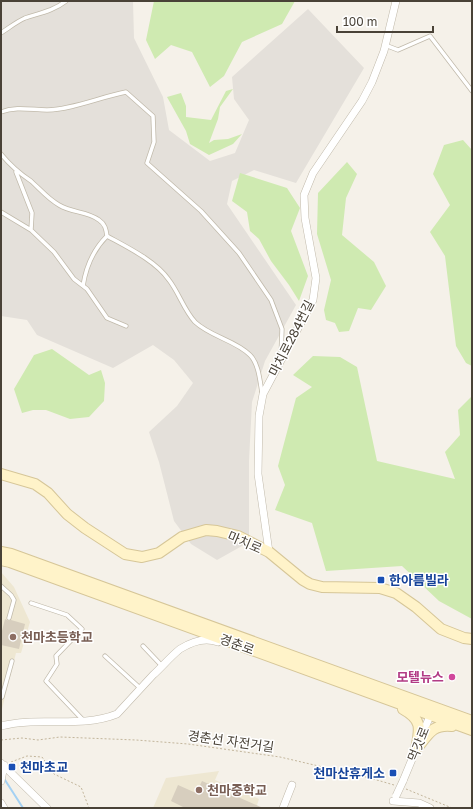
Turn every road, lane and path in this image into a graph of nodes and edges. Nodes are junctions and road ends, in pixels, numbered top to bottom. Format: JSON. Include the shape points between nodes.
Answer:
{"nodes":[{"id":1,"x":66,"y":1,"type":"edge"},
{"id":2,"x":396,"y":1,"type":"edge"},
{"id":3,"x":1,"y":33,"type":"edge"},
{"id":4,"x":385,"y":45,"type":"junction"},
{"id":5,"x":472,"y":91,"type":"edge"},
{"id":6,"x":1,"y":112,"type":"edge"},
{"id":7,"x":1,"y":154,"type":"edge"},
{"id":8,"x":16,"y":171,"type":"junction"},
{"id":9,"x":1,"y":212,"type":"edge"},
{"id":10,"x":31,"y":230,"type":"junction"},
{"id":11,"x":107,"y":236,"type":"junction"},
{"id":12,"x":84,"y":286,"type":"junction"},
{"id":13,"x":126,"y":326,"type":"dead end"},
{"id":14,"x":281,"y":360,"type":"junction"},
{"id":15,"x":263,"y":394,"type":"junction"},
{"id":16,"x":1,"y":474,"type":"edge"},
{"id":17,"x":1,"y":552,"type":"edge"},
{"id":18,"x":269,"y":552,"type":"junction"},
{"id":19,"x":1,"y":560,"type":"edge"},
{"id":20,"x":1,"y":586,"type":"edge"},
{"id":21,"x":31,"y":603,"type":"dead end"},
{"id":22,"x":9,"y":618,"type":"dead end"},
{"id":23,"x":472,"y":639,"type":"edge"},
{"id":24,"x":142,"y":646,"type":"dead end"},
{"id":25,"x":105,"y":656,"type":"dead end"},
{"id":26,"x":280,"y":660,"type":"junction"},
{"id":27,"x":12,"y":661,"type":"dead end"},
{"id":28,"x":162,"y":666,"type":"junction"},
{"id":29,"x":141,"y":689,"type":"junction"},
{"id":30,"x":1,"y":696,"type":"edge"},
{"id":31,"x":382,"y":698,"type":"junction"},
{"id":32,"x":432,"y":711,"type":"junction"},
{"id":33,"x":83,"y":720,"type":"junction"},
{"id":34,"x":1,"y":726,"type":"edge"},
{"id":35,"x":469,"y":726,"type":"edge"},
{"id":36,"x":1,"y":740,"type":"edge"},
{"id":37,"x":416,"y":749,"type":"junction"},
{"id":38,"x":2,"y":764,"type":"edge"},
{"id":39,"x":1,"y":781,"type":"edge"},
{"id":40,"x":402,"y":784,"type":"junction"},
{"id":41,"x":292,"y":785,"type":"dead end"},
{"id":42,"x":393,"y":785,"type":"dead end"},
{"id":43,"x":393,"y":802,"type":"edge"},
{"id":44,"x":1,"y":803,"type":"edge"},
{"id":45,"x":4,"y":808,"type":"edge"},
{"id":46,"x":47,"y":808,"type":"edge"},
{"id":47,"x":88,"y":808,"type":"edge"},
{"id":48,"x":283,"y":808,"type":"edge"},
{"id":49,"x":430,"y":808,"type":"edge"},
{"id":50,"x":452,"y":808,"type":"edge"}],
"edges":[{"from":1,"to":3,"type":"lane","via":[[44,13],[25,18]]},
{"from":2,"to":4,"type":"street","name":"마치로284번길"},
{"from":4,"to":5,"type":"lane","via":[[398,50],[430,36]]},
{"from":4,"to":14,"type":"street","name":"마치로284번길","via":[[372,82],[362,101],[313,172],[304,195],[315,286],[313,300]]},
{"from":6,"to":14,"type":"lane","via":[[48,110],[126,92],[153,116],[154,142],[147,163],[201,211],[239,253],[271,300],[282,330]]},
{"from":7,"to":8,"type":"lane"},
{"from":8,"to":10,"type":"lane","via":[[32,213]]},
{"from":8,"to":11,"type":"lane","via":[[59,206],[92,215],[101,221],[106,227]]},
{"from":9,"to":10,"type":"lane"},
{"from":10,"to":12,"type":"lane","via":[[54,252],[74,279]]},
{"from":11,"to":12,"type":"lane","via":[[92,254]]},
{"from":11,"to":15,"type":"lane","via":[[158,267],[194,321],[206,331],[239,347],[251,356]]},
{"from":12,"to":13,"type":"lane","via":[[107,318]]},
{"from":14,"to":15,"type":"street","name":"마치로284번길"},
{"from":15,"to":18,"type":"street","name":"마치로284번길","via":[[259,416],[258,474]]},
{"from":16,"to":18,"type":"street","name":"마치로","via":[[35,484],[85,528],[125,554],[142,557],[159,553],[182,537],[206,530],[238,536]]},
{"from":17,"to":32,"type":"street","name":"경춘로","via":[[18,556]]},
{"from":18,"to":23,"type":"street","name":"마치로","via":[[310,584],[322,587],[369,587],[388,590],[404,598],[441,629]]},
{"from":19,"to":26,"type":"street","name":"경춘로"},
{"from":20,"to":22,"type":"lane","via":[[14,600]]},
{"from":21,"to":33,"type":"lane","via":[[67,615],[82,629],[56,656],[57,664],[46,681]]},
{"from":24,"to":28,"type":"lane"},
{"from":25,"to":29,"type":"lane"},
{"from":26,"to":28,"type":"street","via":[[213,640],[203,640],[180,649]]},
{"from":26,"to":31,"type":"street","name":"경춘로"},
{"from":27,"to":30,"type":"lane"},
{"from":28,"to":29,"type":"street"},
{"from":29,"to":33,"type":"street","via":[[117,714],[108,718]]},
{"from":31,"to":32,"type":"street","name":"경춘로"},
{"from":31,"to":37,"type":"street","via":[[416,719],[420,730]]},
{"from":32,"to":35,"type":"street","name":"경춘로"},
{"from":32,"to":37,"type":"street","name":"먹갓로"},
{"from":33,"to":34,"type":"street"},
{"from":35,"to":37,"type":"street","via":[[434,728]]},
{"from":36,"to":42,"type":"path","name":"경춘선 자전거길","via":[[60,737],[182,744],[280,757]]},
{"from":37,"to":40,"type":"street","name":"먹갓로"},
{"from":38,"to":39,"type":"street"},
{"from":38,"to":46,"type":"street"},
{"from":38,"to":47,"type":"path","via":[[27,756],[42,757],[54,774],[81,787]]},
{"from":40,"to":43,"type":"street","name":"먹갓로","bridge":true},
{"from":40,"to":50,"type":"path"},
{"from":41,"to":48,"type":"street"},
{"from":43,"to":49,"type":"street","via":[[419,803]]},
{"from":44,"to":45,"type":"street"}]}
